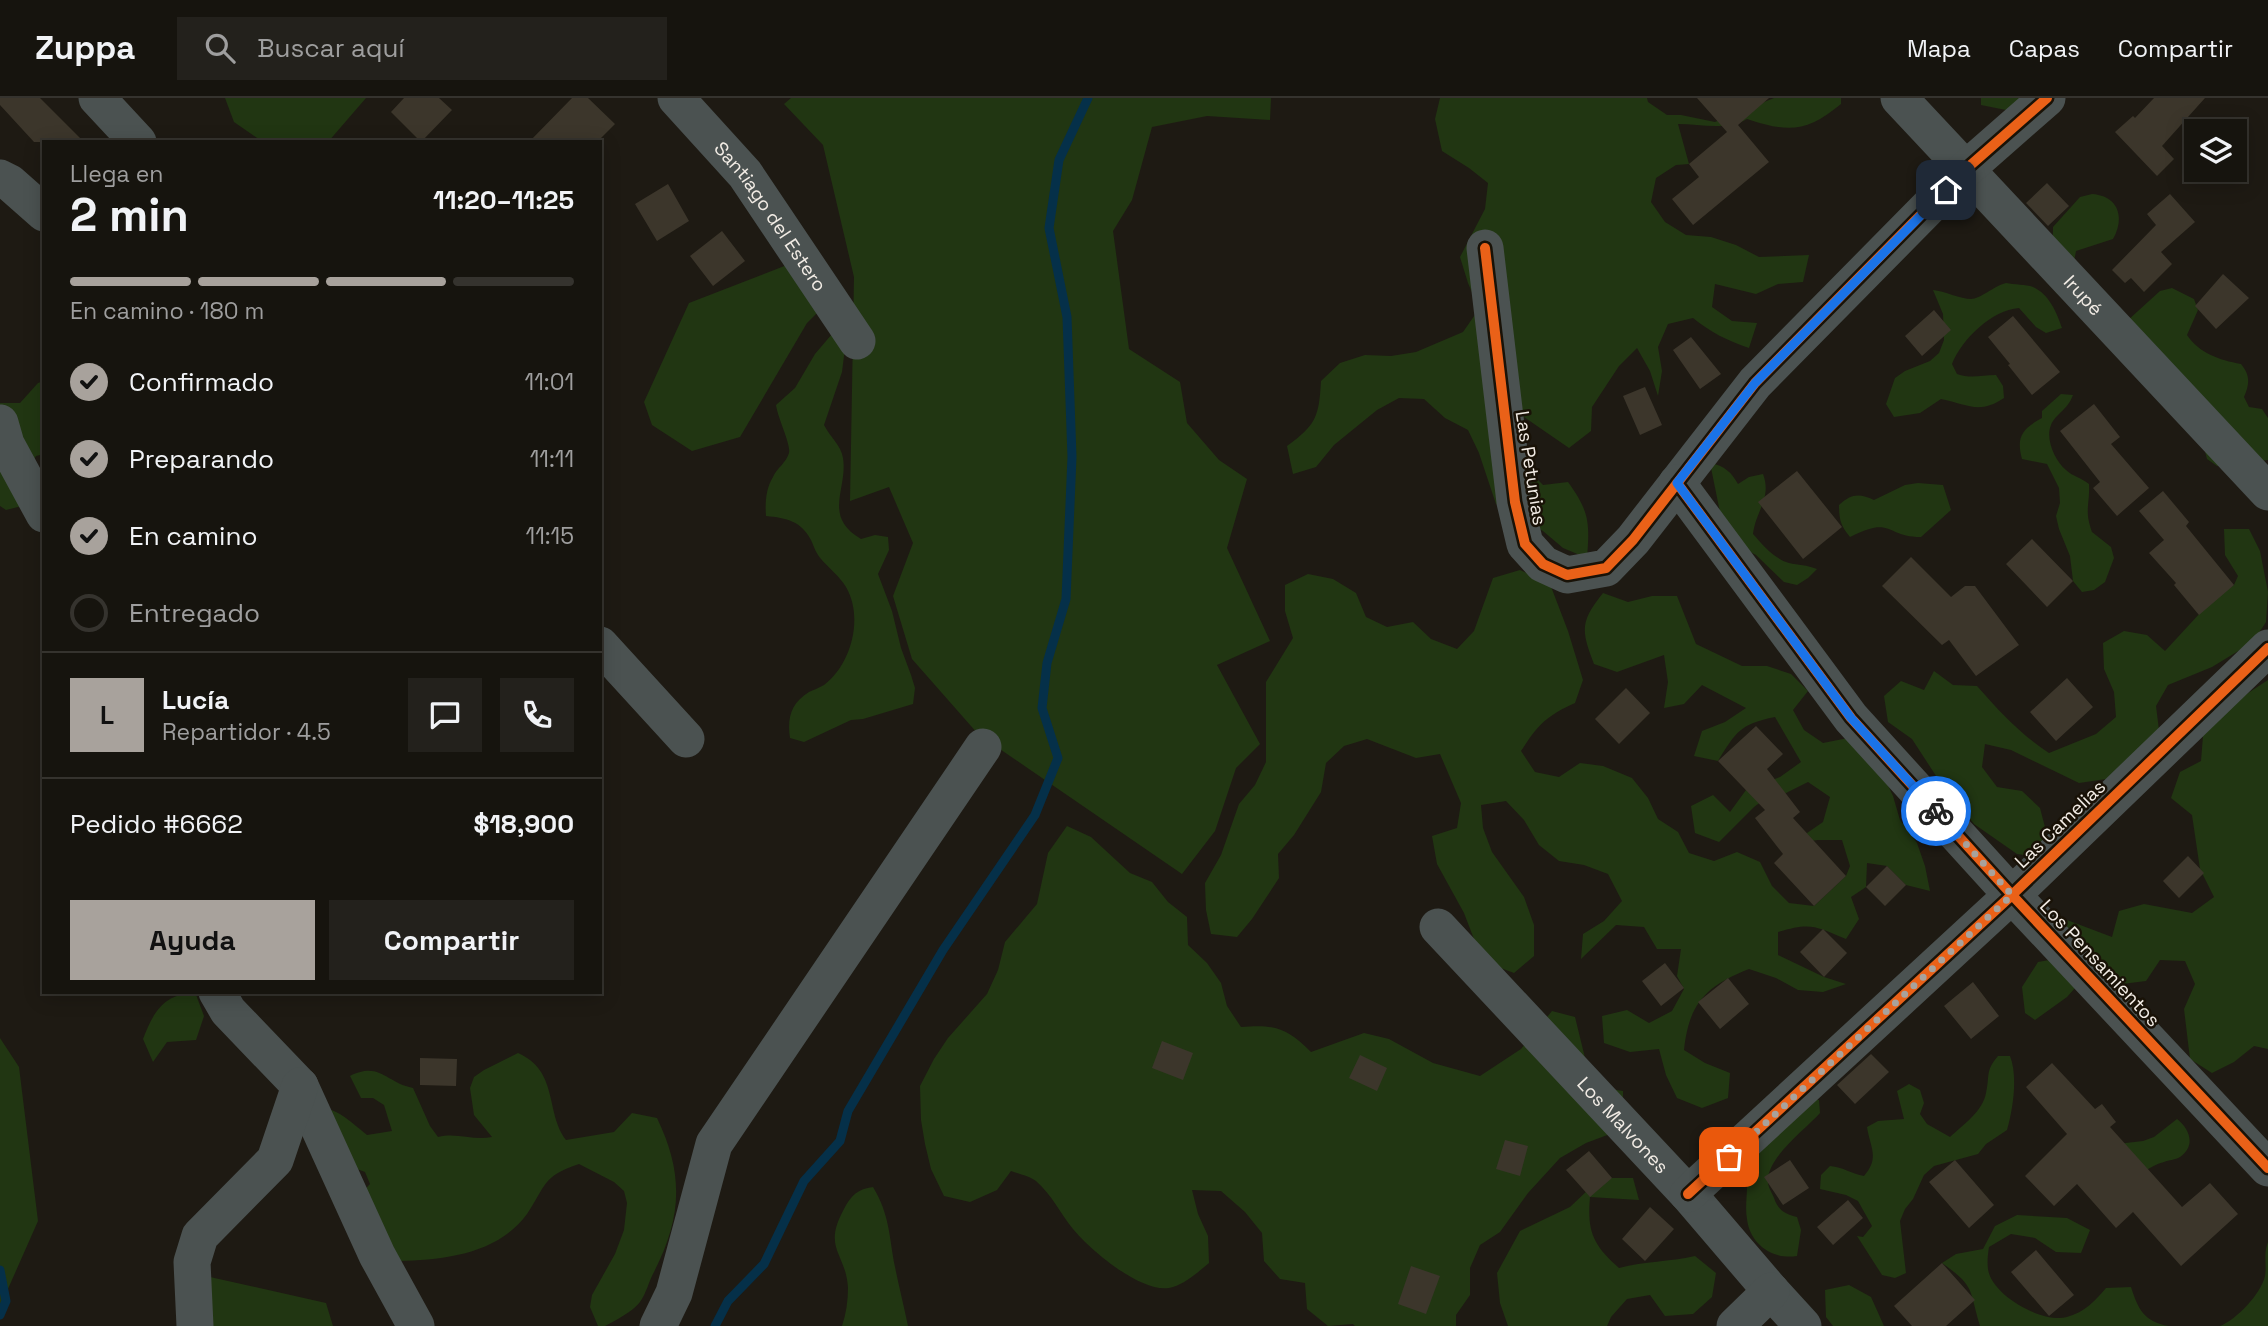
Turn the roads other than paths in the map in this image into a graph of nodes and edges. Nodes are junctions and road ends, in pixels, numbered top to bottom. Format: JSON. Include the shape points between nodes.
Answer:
{"nodes":[{"id":1,"x":97,"y":98,"type":"edge"},
{"id":2,"x":676,"y":98,"type":"edge"},
{"id":3,"x":1899,"y":98,"type":"edge"},
{"id":4,"x":2046,"y":98,"type":"edge"},
{"id":5,"x":136,"y":140,"type":"edge"},
{"id":6,"x":1965,"y":170,"type":"junction"},
{"id":7,"x":0,"y":178,"type":"edge"},
{"id":8,"x":42,"y":211,"type":"edge"},
{"id":9,"x":1485,"y":248,"type":"dead end"},
{"id":10,"x":857,"y":341,"type":"dead end"},
{"id":11,"x":0,"y":423,"type":"edge"},
{"id":12,"x":1677,"y":483,"type":"junction"},
{"id":13,"x":2268,"y":492,"type":"edge"},
{"id":14,"x":42,"y":510,"type":"edge"},
{"id":15,"x":602,"y":647,"type":"edge"},
{"id":16,"x":2268,"y":648,"type":"edge"},
{"id":17,"x":686,"y":739,"type":"dead end"},
{"id":18,"x":983,"y":747,"type":"dead end"},
{"id":19,"x":2012,"y":895,"type":"junction"},
{"id":20,"x":1438,"y":927,"type":"dead end"},
{"id":21,"x":218,"y":994,"type":"edge"},
{"id":22,"x":300,"y":1086,"type":"junction"},
{"id":23,"x":2268,"y":1168,"type":"edge"},
{"id":24,"x":1688,"y":1194,"type":"junction"},
{"id":25,"x":1771,"y":1292,"type":"junction"},
{"id":26,"x":195,"y":1326,"type":"edge"},
{"id":27,"x":416,"y":1326,"type":"edge"},
{"id":28,"x":658,"y":1326,"type":"edge"},
{"id":29,"x":1735,"y":1326,"type":"edge"},
{"id":30,"x":1803,"y":1326,"type":"edge"}],
"edges":[{"from":1,"to":5,"type":"street"},
{"from":2,"to":10,"type":"street","name":"Santiago del Estero","via":[[745,174]]},
{"from":3,"to":6,"type":"street","name":"Irupé"},
{"from":4,"to":6,"type":"street","name":"Las Petunias"},
{"from":6,"to":12,"type":"street","name":"Las Petunias","via":[[1755,383]]},
{"from":6,"to":13,"type":"street","name":"Irupé"},
{"from":7,"to":8,"type":"street"},
{"from":9,"to":12,"type":"street","name":"Las Petunias","via":[[1515,502],[1525,544],[1543,564],[1567,575],[1606,568]]},
{"from":11,"to":14,"type":"street","via":[[6,444]]},
{"from":12,"to":19,"type":"street","name":"Los Pensamientos","via":[[1851,718]]},
{"from":15,"to":17,"type":"street"},
{"from":16,"to":19,"type":"street","name":"Las Camelias"},
{"from":18,"to":28,"type":"street","via":[[714,1144],[674,1293]]},
{"from":19,"to":23,"type":"street","name":"Los Pensamientos"},
{"from":19,"to":24,"type":"street","name":"Las Camelias"},
{"from":20,"to":24,"type":"street","name":"Los Malvones"},
{"from":21,"to":22,"type":"street","via":[[228,1011]]},
{"from":22,"to":26,"type":"street","via":[[275,1160],[200,1236],[192,1262]]},
{"from":22,"to":27,"type":"street","via":[[377,1255]]},
{"from":24,"to":25,"type":"street","name":"Los Malvones"},
{"from":25,"to":29,"type":"street"},
{"from":25,"to":30,"type":"street","name":"Los Malvones"}]}
